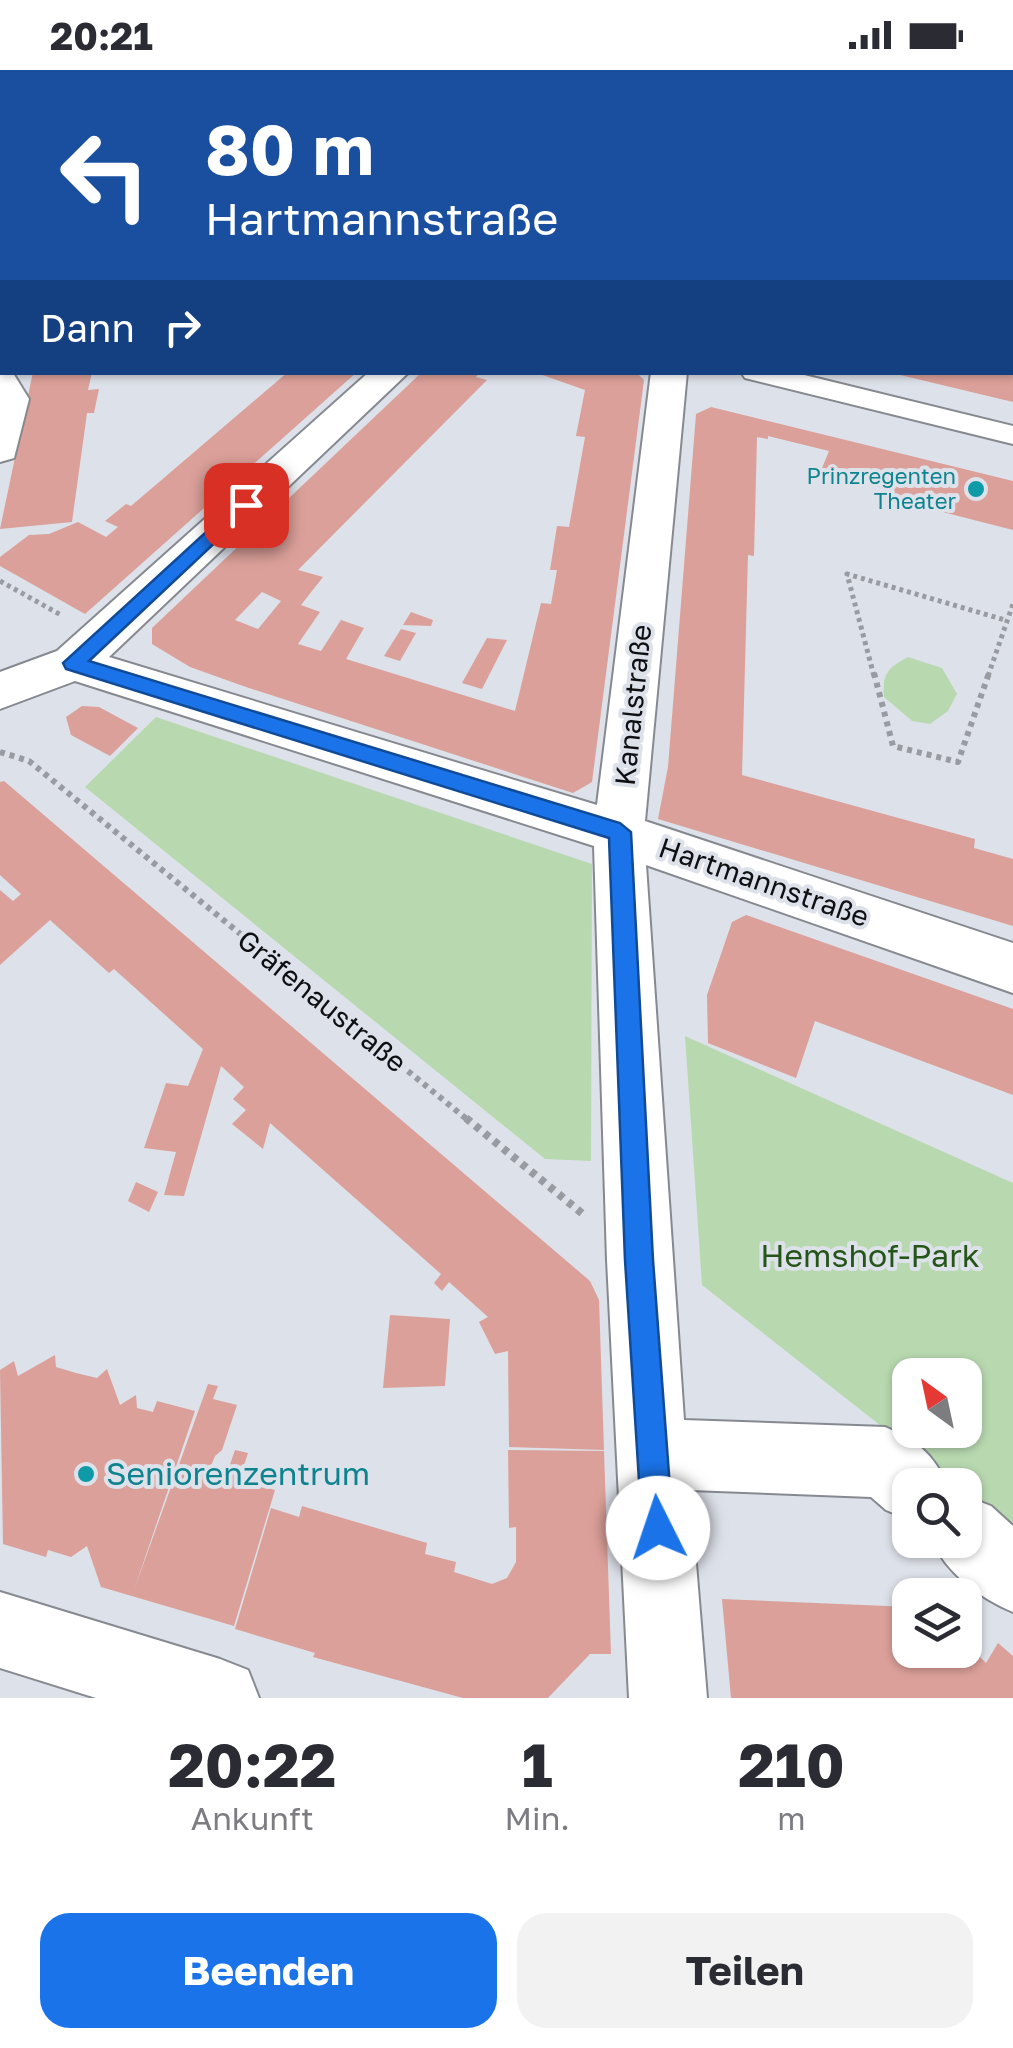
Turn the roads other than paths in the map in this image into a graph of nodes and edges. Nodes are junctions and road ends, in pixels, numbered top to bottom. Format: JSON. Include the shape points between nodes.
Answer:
{"nodes":[{"id":1,"x":389,"y":375,"type":"edge"},
{"id":2,"x":669,"y":375,"type":"edge"},
{"id":3,"x":767,"y":375,"type":"edge"},
{"id":4,"x":0,"y":381,"type":"edge"},
{"id":5,"x":1013,"y":435,"type":"edge"},
{"id":6,"x":0,"y":449,"type":"edge"},
{"id":7,"x":88,"y":650,"type":"junction"},
{"id":8,"x":0,"y":690,"type":"edge"},
{"id":9,"x":620,"y":832,"type":"junction"},
{"id":10,"x":1013,"y":968,"type":"edge"},
{"id":11,"x":653,"y":1454,"type":"junction"},
{"id":12,"x":892,"y":1468,"type":"edge"},
{"id":13,"x":982,"y":1547,"type":"edge"},
{"id":14,"x":1013,"y":1575,"type":"edge"},
{"id":15,"x":0,"y":1630,"type":"edge"},
{"id":16,"x":220,"y":1698,"type":"edge"},
{"id":17,"x":668,"y":1698,"type":"edge"}],
"edges":[{"from":1,"to":7,"type":"street"},
{"from":2,"to":9,"type":"street","name":"Kanalstraße"},
{"from":3,"to":5,"type":"street"},
{"from":4,"to":6,"type":"street","via":[[10,399]]},
{"from":7,"to":8,"type":"street"},
{"from":7,"to":9,"type":"street","name":"Hartmannstraße"},
{"from":9,"to":10,"type":"street","name":"Hartmannstraße"},
{"from":9,"to":11,"type":"street","name":"Kanalstraße"},
{"from":11,"to":12,"type":"street","via":[[885,1462]]},
{"from":11,"to":17,"type":"street","name":"Kanalstraße"},
{"from":13,"to":14,"type":"street"},
{"from":15,"to":16,"type":"street"}]}
